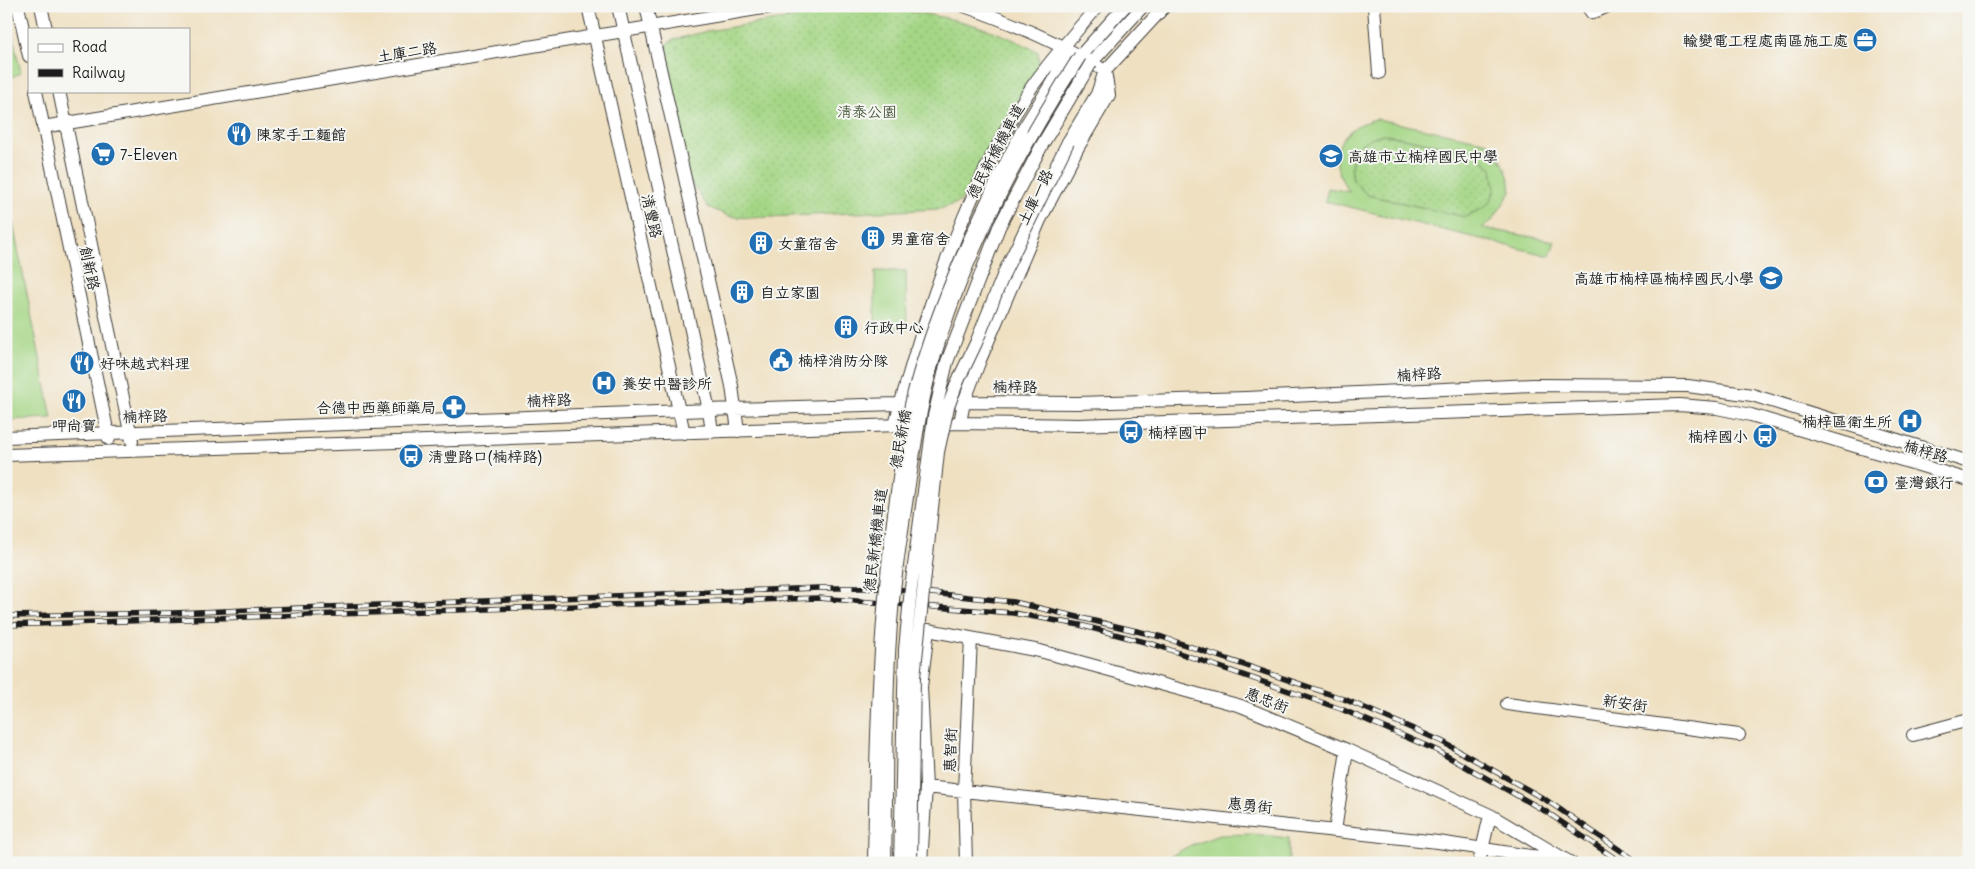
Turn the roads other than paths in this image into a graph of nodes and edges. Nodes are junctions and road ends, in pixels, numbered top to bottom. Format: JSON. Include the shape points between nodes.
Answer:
{"nodes":[{"id":1,"x":18,"y":6,"type":"edge"},
{"id":2,"x":41,"y":6,"type":"edge"},
{"id":3,"x":588,"y":6,"type":"edge"},
{"id":4,"x":618,"y":6,"type":"edge"},
{"id":5,"x":646,"y":6,"type":"edge"},
{"id":6,"x":776,"y":6,"type":"edge"},
{"id":7,"x":964,"y":6,"type":"edge"},
{"id":8,"x":1098,"y":6,"type":"edge"},
{"id":9,"x":1125,"y":6,"type":"edge"},
{"id":10,"x":1143,"y":6,"type":"edge"},
{"id":11,"x":1165,"y":6,"type":"edge"},
{"id":12,"x":1374,"y":6,"type":"edge"},
{"id":13,"x":1608,"y":6,"type":"edge"},
{"id":14,"x":1590,"y":9,"type":"edge"},
{"id":15,"x":46,"y":28,"type":"edge"},
{"id":16,"x":650,"y":28,"type":"junction"},
{"id":17,"x":624,"y":33,"type":"junction"},
{"id":18,"x":595,"y":37,"type":"junction"},
{"id":19,"x":1062,"y":46,"type":"junction"},
{"id":20,"x":28,"y":51,"type":"edge"},
{"id":21,"x":1080,"y":56,"type":"junction"},
{"id":22,"x":1092,"y":63,"type":"junction"},
{"id":23,"x":1105,"y":71,"type":"junction"},
{"id":24,"x":1379,"y":73,"type":"dead end"},
{"id":25,"x":36,"y":92,"type":"edge"},
{"id":26,"x":59,"y":92,"type":"edge"},
{"id":27,"x":66,"y":124,"type":"junction"},
{"id":28,"x":44,"y":127,"type":"junction"},
{"id":29,"x":964,"y":402,"type":"junction"},
{"id":30,"x":901,"y":404,"type":"junction"},
{"id":31,"x":735,"y":409,"type":"junction"},
{"id":32,"x":709,"y":410,"type":"junction"},
{"id":33,"x":680,"y":411,"type":"junction"},
{"id":34,"x":960,"y":423,"type":"junction"},
{"id":35,"x":896,"y":425,"type":"junction"},
{"id":36,"x":738,"y":431,"type":"junction"},
{"id":37,"x":130,"y":432,"type":"junction"},
{"id":38,"x":712,"y":432,"type":"junction"},
{"id":39,"x":107,"y":433,"type":"junction"},
{"id":40,"x":684,"y":433,"type":"junction"},
{"id":41,"x":6,"y":437,"type":"edge"},
{"id":42,"x":134,"y":451,"type":"junction"},
{"id":43,"x":111,"y":452,"type":"junction"},
{"id":44,"x":6,"y":455,"type":"edge"},
{"id":45,"x":1969,"y":462,"type":"edge"},
{"id":46,"x":1969,"y":480,"type":"edge"},
{"id":47,"x":971,"y":638,"type":"junction"},
{"id":48,"x":1507,"y":704,"type":"dead end"},
{"id":49,"x":1969,"y":720,"type":"edge"},
{"id":50,"x":1739,"y":735,"type":"dead end"},
{"id":51,"x":1913,"y":735,"type":"dead end"},
{"id":52,"x":1348,"y":750,"type":"junction"},
{"id":53,"x":926,"y":787,"type":"junction"},
{"id":54,"x":964,"y":791,"type":"junction"},
{"id":55,"x":1490,"y":815,"type":"junction"},
{"id":56,"x":1335,"y":831,"type":"junction"},
{"id":57,"x":1482,"y":848,"type":"junction"},
{"id":58,"x":1570,"y":862,"type":"edge"},
{"id":59,"x":874,"y":863,"type":"edge"},
{"id":60,"x":885,"y":863,"type":"edge"},
{"id":61,"x":900,"y":863,"type":"edge"},
{"id":62,"x":911,"y":863,"type":"edge"},
{"id":63,"x":921,"y":863,"type":"edge"},
{"id":64,"x":966,"y":863,"type":"edge"},
{"id":65,"x":1478,"y":863,"type":"edge"}],
"edges":[{"from":1,"to":20,"type":"street"},
{"from":2,"to":15,"type":"street"},
{"from":3,"to":18,"type":"street","name":"清豐路"},
{"from":4,"to":17,"type":"street","name":"清豐路"},
{"from":5,"to":16,"type":"street"},
{"from":6,"to":16,"type":"street","name":"土庫二路"},
{"from":7,"to":19,"type":"street","via":[[1008,21]]},
{"from":8,"to":19,"type":"street"},
{"from":9,"to":21,"type":"street"},
{"from":10,"to":22,"type":"street"},
{"from":11,"to":23,"type":"street"},
{"from":12,"to":24,"type":"street"},
{"from":13,"to":14,"type":"street"},
{"from":16,"to":17,"type":"street","name":"土庫二路"},
{"from":16,"to":31,"type":"street"},
{"from":17,"to":18,"type":"street","name":"土庫二路"},
{"from":17,"to":32,"type":"street","name":"清豐路"},
{"from":18,"to":27,"type":"street","name":"土庫二路"},
{"from":18,"to":33,"type":"street","name":"清豐路"},
{"from":19,"to":21,"type":"street"},
{"from":19,"to":30,"type":"street","via":[[1007,128],[981,182],[957,236]]},
{"from":19,"to":59,"type":"street","name":"德民新橋機車道","bridge":true,"via":[[1064,58],[1056,76],[1021,133],[957,265],[939,310],[915,390],[894,515],[882,619],[876,723]]},
{"from":21,"to":22,"type":"street"},
{"from":21,"to":60,"type":"street","name":"德民新橋","bridge":true,"via":[[990,213],[933,361],[920,416],[906,504],[891,628]]},
{"from":22,"to":23,"type":"street"},
{"from":22,"to":61,"type":"street","name":"德民新橋","bridge":true,"via":[[1042,145],[999,227],[947,362],[934,416],[905,649]]},
{"from":23,"to":29,"type":"street","name":"土庫一路","via":[[1109,95],[1040,220]]},
{"from":23,"to":62,"type":"street","bridge":true,"via":[[1097,94],[1068,142],[1004,271],[948,408],[938,452],[914,677]]},
{"from":25,"to":28,"type":"street","name":"創新路"},
{"from":26,"to":27,"type":"street","name":"創新路"},
{"from":27,"to":28,"type":"street","name":"土庫二路"},
{"from":27,"to":37,"type":"street","name":"創新路"},
{"from":28,"to":39,"type":"street","name":"創新路"},
{"from":29,"to":30,"type":"street","name":"楠梓路"},
{"from":29,"to":34,"type":"street","name":"土庫一路"},
{"from":29,"to":45,"type":"street","name":"楠梓路","via":[[1226,399],[1533,385],[1688,386],[1752,395]]},
{"from":30,"to":31,"type":"street","name":"楠梓路"},
{"from":30,"to":35,"type":"street"},
{"from":31,"to":32,"type":"street","name":"楠梓路"},
{"from":31,"to":36,"type":"street"},
{"from":32,"to":33,"type":"street","name":"楠梓路"},
{"from":32,"to":38,"type":"street","name":"清豐路"},
{"from":33,"to":37,"type":"street","name":"楠梓路"},
{"from":33,"to":40,"type":"street","name":"清豐路"},
{"from":34,"to":35,"type":"street","name":"楠梓路"},
{"from":34,"to":46,"type":"street","name":"楠梓路","via":[[1078,426],[1679,405],[1751,415]]},
{"from":35,"to":36,"type":"street","name":"楠梓路"},
{"from":36,"to":38,"type":"street","name":"楠梓路"},
{"from":37,"to":39,"type":"street","name":"楠梓路"},
{"from":37,"to":42,"type":"street","name":"創新路"},
{"from":38,"to":40,"type":"street","name":"楠梓路"},
{"from":39,"to":41,"type":"street","name":"楠梓路"},
{"from":39,"to":43,"type":"street","name":"創新路"},
{"from":40,"to":42,"type":"street","name":"楠梓路"},
{"from":42,"to":43,"type":"street","name":"楠梓路"},
{"from":43,"to":44,"type":"street","name":"楠梓路"},
{"from":47,"to":52,"type":"street","name":"惠忠街","via":[[1040,651],[1241,706]]},
{"from":47,"to":53,"type":"street","name":"惠忠街","via":[[928,630],[922,687]]},
{"from":47,"to":54,"type":"street","name":"惠智街"},
{"from":48,"to":50,"type":"street","name":"新安街"},
{"from":49,"to":51,"type":"street"},
{"from":52,"to":55,"type":"street","name":"惠忠街"},
{"from":52,"to":56,"type":"street"},
{"from":53,"to":54,"type":"street","name":"惠勇街"},
{"from":53,"to":63,"type":"street"},
{"from":54,"to":56,"type":"street","name":"惠勇街"},
{"from":54,"to":64,"type":"street","name":"惠智街"},
{"from":55,"to":57,"type":"street"},
{"from":55,"to":58,"type":"street","name":"惠忠街"},
{"from":56,"to":57,"type":"street","name":"惠勇街"},
{"from":57,"to":58,"type":"street","name":"惠勇街"},
{"from":57,"to":65,"type":"street"}]}
